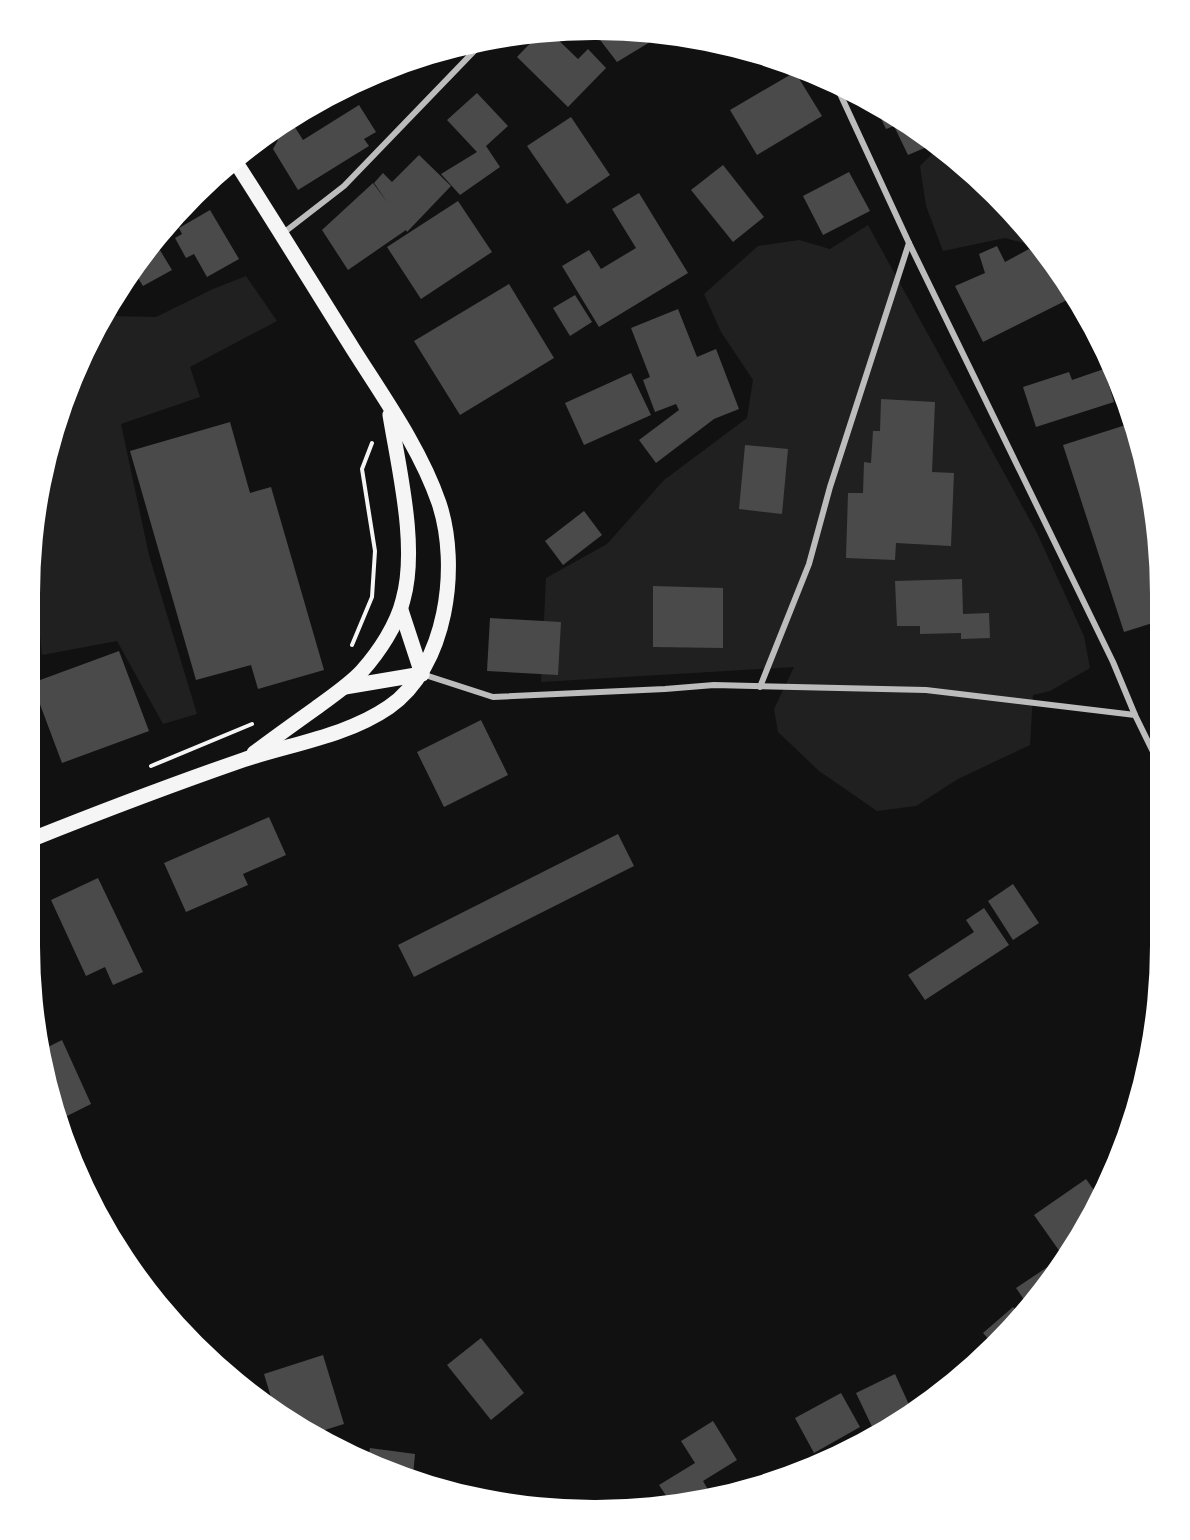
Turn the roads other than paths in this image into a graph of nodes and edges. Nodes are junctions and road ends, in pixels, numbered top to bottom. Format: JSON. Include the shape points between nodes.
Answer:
{"nodes":[{"id":1,"x":471,"y":55,"type":"edge"},
{"id":2,"x":843,"y":99,"type":"edge"},
{"id":3,"x":241,"y":168,"type":"edge"},
{"id":4,"x":282,"y":235,"type":"junction"},
{"id":5,"x":909,"y":243,"type":"junction"},
{"id":6,"x":387,"y":404,"type":"junction"},
{"id":7,"x":401,"y":609,"type":"junction"},
{"id":8,"x":422,"y":674,"type":"junction"},
{"id":9,"x":344,"y":687,"type":"junction"},
{"id":10,"x":760,"y":687,"type":"junction"},
{"id":11,"x":1135,"y":715,"type":"junction"},
{"id":12,"x":1150,"y":746,"type":"edge"},
{"id":13,"x":244,"y":760,"type":"junction"},
{"id":14,"x":40,"y":836,"type":"edge"}],
"edges":[{"from":1,"to":4,"type":"street","via":[[344,186]]},
{"from":2,"to":5,"type":"street"},
{"from":3,"to":4,"type":"main road"},
{"from":4,"to":6,"type":"main road"},
{"from":5,"to":10,"type":"street","via":[[809,564]]},
{"from":5,"to":11,"type":"street","via":[[1113,662]]},
{"from":6,"to":7,"type":"main road","via":[[404,500],[408,556]]},
{"from":6,"to":8,"type":"main road","via":[[426,470],[440,506],[449,554],[441,627]]},
{"from":7,"to":8,"type":"main road"},
{"from":7,"to":9,"type":"main road","via":[[377,651]]},
{"from":8,"to":9,"type":"main road"},
{"from":8,"to":10,"type":"street","via":[[493,697],[714,685]]},
{"from":8,"to":13,"type":"main road","via":[[390,706],[350,727]]},
{"from":9,"to":13,"type":"main road"},
{"from":10,"to":11,"type":"street","via":[[926,690]]},
{"from":11,"to":12,"type":"street"},
{"from":13,"to":14,"type":"main road"}]}
